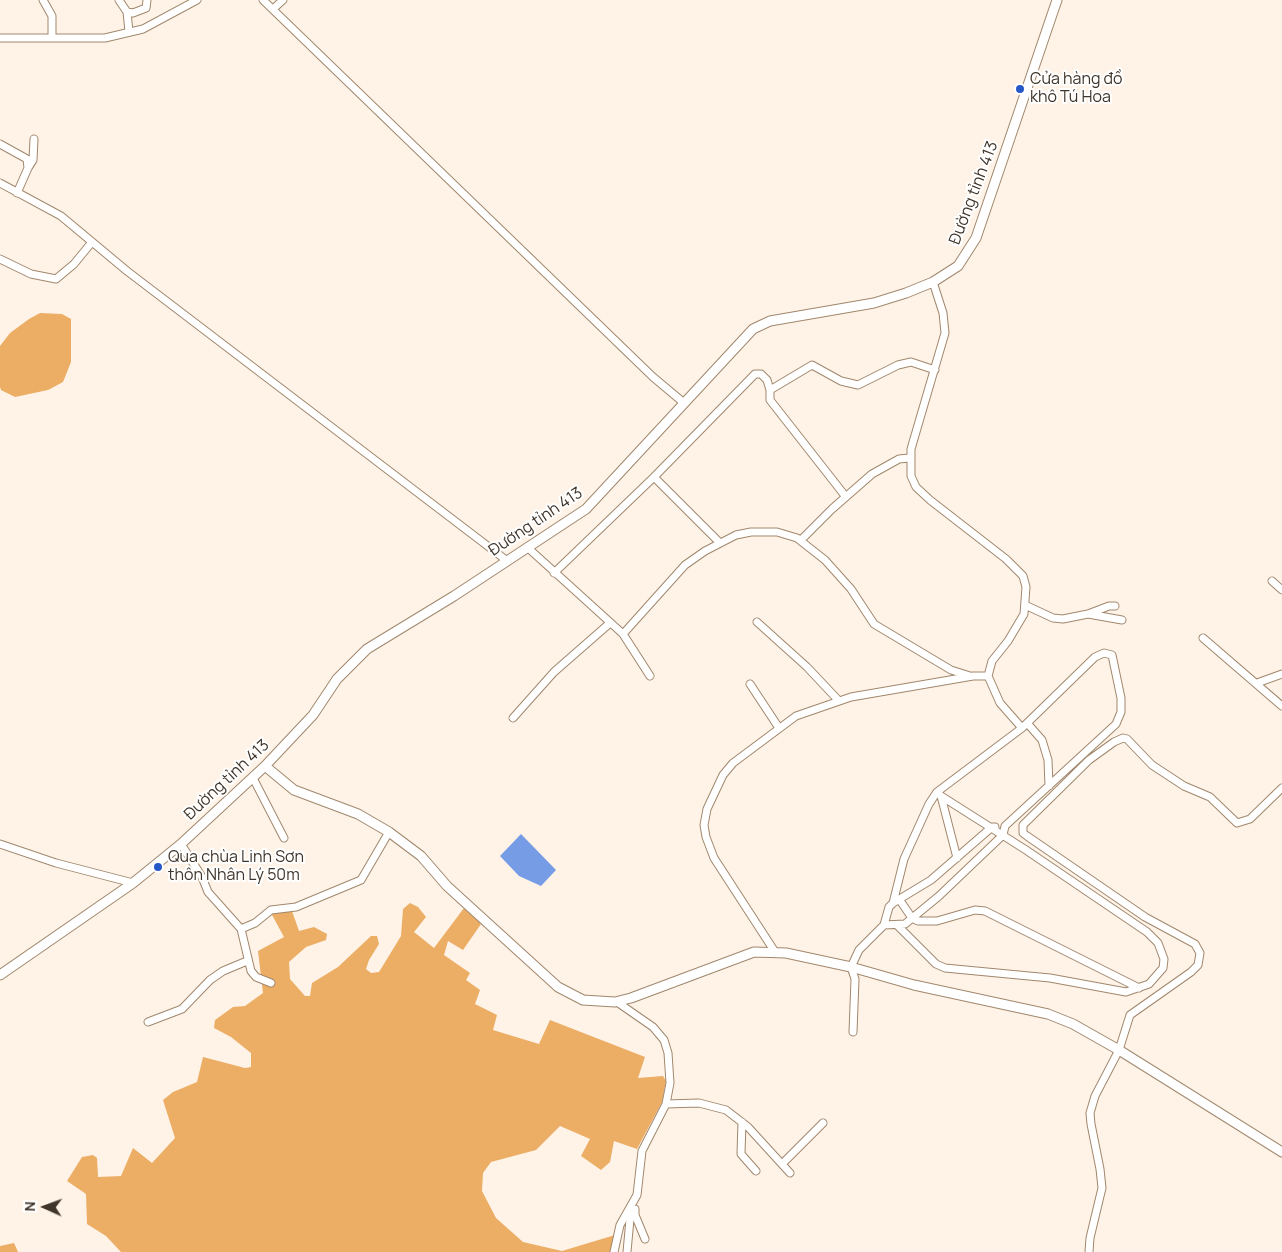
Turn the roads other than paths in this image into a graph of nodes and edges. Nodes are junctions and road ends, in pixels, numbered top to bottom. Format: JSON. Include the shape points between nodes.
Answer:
{"nodes":[{"id":1,"x":43,"y":0,"type":"edge"},
{"id":2,"x":119,"y":0,"type":"edge"},
{"id":3,"x":147,"y":0,"type":"edge"},
{"id":4,"x":197,"y":0,"type":"edge"},
{"id":5,"x":263,"y":0,"type":"edge"},
{"id":6,"x":283,"y":0,"type":"edge"},
{"id":7,"x":1057,"y":0,"type":"edge"},
{"id":8,"x":273,"y":9,"type":"junction"},
{"id":9,"x":127,"y":12,"type":"junction"},
{"id":10,"x":129,"y":32,"type":"junction"},
{"id":11,"x":0,"y":38,"type":"edge"},
{"id":12,"x":52,"y":38,"type":"junction"},
{"id":13,"x":34,"y":139,"type":"dead end"},
{"id":14,"x":0,"y":144,"type":"edge"},
{"id":15,"x":28,"y":168,"type":"junction"},
{"id":16,"x":0,"y":183,"type":"edge"},
{"id":17,"x":17,"y":193,"type":"junction"},
{"id":18,"x":92,"y":242,"type":"junction"},
{"id":19,"x":0,"y":259,"type":"edge"},
{"id":20,"x":933,"y":282,"type":"junction"},
{"id":21,"x":935,"y":370,"type":"junction"},
{"id":22,"x":770,"y":390,"type":"junction"},
{"id":23,"x":684,"y":403,"type":"junction"},
{"id":24,"x":909,"y":458,"type":"junction"},
{"id":25,"x":654,"y":477,"type":"junction"},
{"id":26,"x":846,"y":497,"type":"junction"},
{"id":27,"x":801,"y":540,"type":"junction"},
{"id":28,"x":720,"y":543,"type":"junction"},
{"id":29,"x":527,"y":547,"type":"junction"},
{"id":30,"x":506,"y":560,"type":"junction"},
{"id":31,"x":554,"y":573,"type":"junction"},
{"id":32,"x":1272,"y":581,"type":"dead end"},
{"id":33,"x":1282,"y":590,"type":"edge"},
{"id":34,"x":1025,"y":605,"type":"junction"},
{"id":35,"x":1115,"y":606,"type":"dead end"},
{"id":36,"x":1088,"y":614,"type":"junction"},
{"id":37,"x":1122,"y":620,"type":"dead end"},
{"id":38,"x":757,"y":622,"type":"dead end"},
{"id":39,"x":610,"y":623,"type":"junction"},
{"id":40,"x":623,"y":634,"type":"junction"},
{"id":41,"x":1203,"y":638,"type":"dead end"},
{"id":42,"x":1282,"y":674,"type":"edge"},
{"id":43,"x":650,"y":676,"type":"dead end"},
{"id":44,"x":973,"y":676,"type":"junction"},
{"id":45,"x":988,"y":676,"type":"junction"},
{"id":46,"x":1257,"y":683,"type":"junction"},
{"id":47,"x":750,"y":684,"type":"dead end"},
{"id":48,"x":839,"y":701,"type":"junction"},
{"id":49,"x":1282,"y":706,"type":"edge"},
{"id":50,"x":513,"y":718,"type":"dead end"},
{"id":51,"x":1024,"y":725,"type":"junction"},
{"id":52,"x":779,"y":728,"type":"junction"},
{"id":53,"x":266,"y":766,"type":"junction"},
{"id":54,"x":253,"y":778,"type":"junction"},
{"id":55,"x":1049,"y":786,"type":"junction"},
{"id":56,"x":1282,"y":788,"type":"edge"},
{"id":57,"x":939,"y":794,"type":"junction"},
{"id":58,"x":1005,"y":826,"type":"junction"},
{"id":59,"x":992,"y":827,"type":"junction"},
{"id":60,"x":389,"y":832,"type":"junction"},
{"id":61,"x":1003,"y":835,"type":"junction"},
{"id":62,"x":284,"y":838,"type":"dead end"},
{"id":63,"x":0,"y":844,"type":"edge"},
{"id":64,"x":181,"y":844,"type":"junction"},
{"id":65,"x":957,"y":858,"type":"junction"},
{"id":66,"x":133,"y":883,"type":"junction"},
{"id":67,"x":896,"y":901,"type":"junction"},
{"id":68,"x":912,"y":918,"type":"junction"},
{"id":69,"x":884,"y":925,"type":"junction"},
{"id":70,"x":897,"y":925,"type":"junction"},
{"id":71,"x":241,"y":929,"type":"junction"},
{"id":72,"x":775,"y":952,"type":"junction"},
{"id":73,"x":247,"y":961,"type":"junction"},
{"id":74,"x":851,"y":967,"type":"junction"},
{"id":75,"x":0,"y":975,"type":"edge"},
{"id":76,"x":271,"y":983,"type":"dead end"},
{"id":77,"x":1139,"y":988,"type":"junction"},
{"id":78,"x":618,"y":1002,"type":"junction"},
{"id":79,"x":148,"y":1022,"type":"dead end"},
{"id":80,"x":853,"y":1032,"type":"dead end"},
{"id":81,"x":1119,"y":1050,"type":"junction"},
{"id":82,"x":666,"y":1104,"type":"junction"},
{"id":83,"x":742,"y":1122,"type":"junction"},
{"id":84,"x":823,"y":1123,"type":"dead end"},
{"id":85,"x":1282,"y":1152,"type":"edge"},
{"id":86,"x":782,"y":1164,"type":"junction"},
{"id":87,"x":756,"y":1171,"type":"dead end"},
{"id":88,"x":790,"y":1173,"type":"dead end"},
{"id":89,"x":633,"y":1205,"type":"junction"},
{"id":90,"x":645,"y":1239,"type":"dead end"},
{"id":91,"x":614,"y":1252,"type":"edge"},
{"id":92,"x":627,"y":1252,"type":"edge"},
{"id":93,"x":1089,"y":1252,"type":"edge"}],
"edges":[{"from":1,"to":12,"type":"street","via":[[52,16]]},
{"from":2,"to":9,"type":"street"},
{"from":3,"to":9,"type":"street","via":[[146,8]]},
{"from":4,"to":10,"type":"street","via":[[151,25]]},
{"from":5,"to":8,"type":"street"},
{"from":6,"to":8,"type":"street"},
{"from":7,"to":20,"type":"main road","name":"Đường tỉnh 413","via":[[976,238],[958,266]]},
{"from":8,"to":23,"type":"street","via":[[652,377]]},
{"from":9,"to":10,"type":"street"},
{"from":10,"to":12,"type":"street","via":[[105,38]]},
{"from":11,"to":12,"type":"street"},
{"from":13,"to":15,"type":"street","via":[[33,160]]},
{"from":14,"to":15,"type":"street","via":[[25,156]]},
{"from":15,"to":17,"type":"street"},
{"from":16,"to":17,"type":"street"},
{"from":17,"to":18,"type":"street","via":[[61,216]]},
{"from":18,"to":19,"type":"street","via":[[56,279],[31,274]]},
{"from":18,"to":30,"type":"street"},
{"from":20,"to":21,"type":"street","via":[[945,333]]},
{"from":20,"to":23,"type":"main road","name":"Đường tỉnh 413","via":[[874,303],[789,317],[753,328]]},
{"from":21,"to":22,"type":"street","via":[[911,362],[858,385],[841,381],[812,365]]},
{"from":21,"to":24,"type":"street"},
{"from":22,"to":25,"type":"street","via":[[767,380],[761,374],[755,374]]},
{"from":22,"to":26,"type":"street","via":[[770,400]]},
{"from":23,"to":29,"type":"main road","name":"Đường tỉnh 413","via":[[586,509]]},
{"from":24,"to":26,"type":"street","via":[[899,459],[872,474]]},
{"from":24,"to":34,"type":"street","via":[[916,487],[1023,576]]},
{"from":25,"to":28,"type":"street"},
{"from":25,"to":31,"type":"street"},
{"from":26,"to":27,"type":"street"},
{"from":27,"to":28,"type":"street","via":[[764,531],[736,535]]},
{"from":27,"to":44,"type":"street","via":[[830,565],[874,624],[951,670]]},
{"from":28,"to":40,"type":"street","via":[[685,565]]},
{"from":29,"to":30,"type":"main road","name":"Đường tỉnh 413"},
{"from":29,"to":31,"type":"street"},
{"from":30,"to":53,"type":"main road","name":"Đường tỉnh 413","via":[[454,596],[367,648],[337,679],[313,715]]},
{"from":31,"to":39,"type":"street"},
{"from":32,"to":33,"type":"street"},
{"from":34,"to":36,"type":"street","via":[[1053,618]]},
{"from":34,"to":45,"type":"street","via":[[1024,614],[992,661]]},
{"from":35,"to":36,"type":"street"},
{"from":36,"to":37,"type":"street"},
{"from":38,"to":48,"type":"street"},
{"from":39,"to":40,"type":"street"},
{"from":39,"to":50,"type":"street","via":[[554,672]]},
{"from":40,"to":43,"type":"street"},
{"from":41,"to":46,"type":"street"},
{"from":42,"to":46,"type":"street"},
{"from":44,"to":45,"type":"street"},
{"from":44,"to":48,"type":"street"},
{"from":45,"to":51,"type":"street","via":[[1000,703]]},
{"from":46,"to":49,"type":"street"},
{"from":47,"to":52,"type":"street"},
{"from":48,"to":52,"type":"street","via":[[796,716]]},
{"from":51,"to":55,"type":"street","via":[[1042,740],[1048,760]]},
{"from":51,"to":55,"type":"street","via":[[1095,657],[1104,653],[1112,656],[1121,698],[1120,719]]},
{"from":51,"to":57,"type":"street"},
{"from":52,"to":72,"type":"street","via":[[733,763],[723,775],[707,809],[704,825],[714,858]]},
{"from":53,"to":54,"type":"main road","name":"Đường tỉnh 413"},
{"from":53,"to":60,"type":"main road","via":[[294,790],[358,814]]},
{"from":54,"to":62,"type":"street"},
{"from":54,"to":64,"type":"main road","name":"Đường tỉnh 413"},
{"from":55,"to":58,"type":"street"},
{"from":56,"to":81,"type":"street","via":[[1250,819],[1237,823],[1210,797],[1184,786],[1152,765],[1123,738],[1088,760],[1025,821],[1022,829],[1027,836],[1145,917],[1187,938],[1199,948],[1201,960],[1198,965],[1130,1015]]},
{"from":57,"to":59,"type":"street"},
{"from":57,"to":65,"type":"street"},
{"from":57,"to":67,"type":"street","via":[[929,804],[904,859]]},
{"from":58,"to":59,"type":"street"},
{"from":58,"to":61,"type":"street"},
{"from":59,"to":61,"type":"street"},
{"from":59,"to":65,"type":"street"},
{"from":60,"to":71,"type":"street","via":[[360,880],[296,907],[271,910]]},
{"from":60,"to":78,"type":"main road","via":[[421,856],[447,886],[558,987],[583,1000]]},
{"from":61,"to":68,"type":"street"},
{"from":61,"to":77,"type":"street","via":[[1147,932],[1158,943],[1164,959],[1162,968],[1149,984]]},
{"from":63,"to":66,"type":"street"},
{"from":64,"to":66,"type":"main road","name":"Đường tỉnh 413"},
{"from":64,"to":71,"type":"street","via":[[208,892]]},
{"from":65,"to":67,"type":"street","via":[[921,887]]},
{"from":66,"to":75,"type":"main road","name":"Đường tỉnh 413"},
{"from":67,"to":68,"type":"street"},
{"from":67,"to":69,"type":"street","via":[[889,907]]},
{"from":68,"to":70,"type":"street"},
{"from":68,"to":77,"type":"street","via":[[926,922],[975,910],[985,911]]},
{"from":69,"to":70,"type":"street"},
{"from":69,"to":74,"type":"street","via":[[859,950]]},
{"from":70,"to":77,"type":"street","via":[[941,968],[1080,982],[1115,991]]},
{"from":71,"to":73,"type":"street"},
{"from":72,"to":74,"type":"main road"},
{"from":72,"to":78,"type":"main road","via":[[754,952]]},
{"from":73,"to":76,"type":"street","via":[[256,977]]},
{"from":73,"to":79,"type":"street","via":[[210,980],[182,1009]]},
{"from":74,"to":80,"type":"street","via":[[854,979]]},
{"from":74,"to":81,"type":"main road","via":[[914,985],[1048,1014]]},
{"from":78,"to":82,"type":"street","via":[[653,1027],[666,1044],[670,1083]]},
{"from":81,"to":85,"type":"main road"},
{"from":81,"to":93,"type":"street","via":[[1095,1096],[1090,1113],[1102,1188]]},
{"from":82,"to":83,"type":"street","via":[[712,1104]]},
{"from":82,"to":89,"type":"street","via":[[642,1151]]},
{"from":83,"to":86,"type":"street"},
{"from":83,"to":87,"type":"street","via":[[741,1154]]},
{"from":84,"to":86,"type":"street"},
{"from":86,"to":88,"type":"street"},
{"from":89,"to":90,"type":"street"},
{"from":89,"to":91,"type":"street","via":[[620,1225]]},
{"from":89,"to":92,"type":"street"}]}
